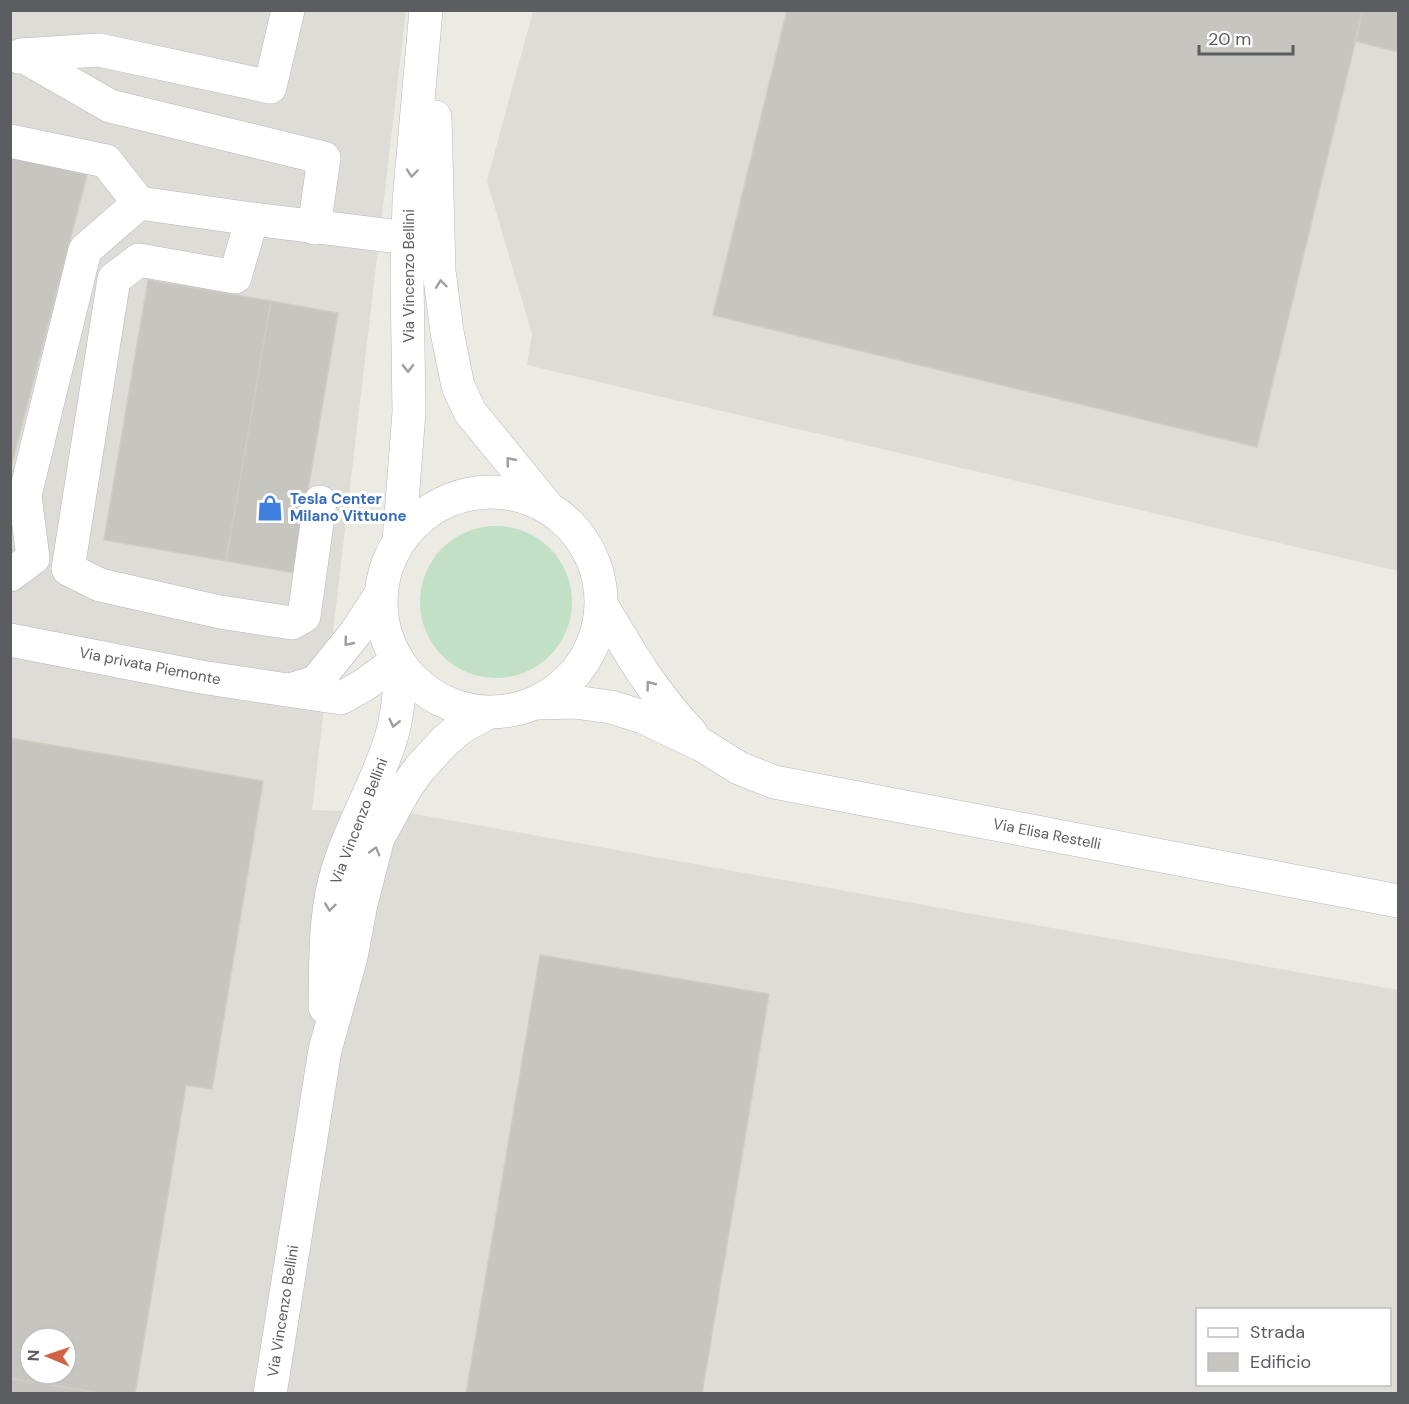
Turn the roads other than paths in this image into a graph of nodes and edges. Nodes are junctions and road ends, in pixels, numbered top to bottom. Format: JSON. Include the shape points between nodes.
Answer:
{"nodes":[{"id":1,"x":288,"y":10,"type":"edge"},
{"id":2,"x":426,"y":10,"type":"edge"},
{"id":3,"x":431,"y":10,"type":"edge"},
{"id":4,"x":16,"y":60,"type":"edge"},
{"id":5,"x":10,"y":141,"type":"edge"},
{"id":6,"x":139,"y":203,"type":"junction"},
{"id":7,"x":252,"y":219,"type":"junction"},
{"id":8,"x":314,"y":228,"type":"junction"},
{"id":9,"x":408,"y":238,"type":"junction"},
{"id":10,"x":320,"y":502,"type":"dead end"},
{"id":11,"x":547,"y":507,"type":"junction"},
{"id":12,"x":399,"y":541,"type":"junction"},
{"id":13,"x":10,"y":575,"type":"edge"},
{"id":14,"x":381,"y":594,"type":"junction"},
{"id":15,"x":602,"y":606,"type":"junction"},
{"id":16,"x":10,"y":640,"type":"edge"},
{"id":17,"x":399,"y":663,"type":"junction"},
{"id":18,"x":290,"y":690,"type":"junction"},
{"id":19,"x":538,"y":703,"type":"junction"},
{"id":20,"x":487,"y":713,"type":"junction"},
{"id":21,"x":702,"y":745,"type":"junction"},
{"id":22,"x":1398,"y":900,"type":"edge"},
{"id":23,"x":325,"y":1050,"type":"junction"},
{"id":24,"x":270,"y":1394,"type":"edge"}],
"edges":[{"from":1,"to":4,"type":"street","via":[[270,87],[99,50]]},
{"from":2,"to":9,"type":"street","name":"Via Vincenzo Bellini","one_way":true},
{"from":11,"to":3,"type":"street","name":"Via Vincenzo Bellini","one_way":true,"via":[[470,412],[458,386],[439,271]]},
{"from":4,"to":8,"type":"street","via":[[110,106],[324,158]]},
{"from":5,"to":6,"type":"street","via":[[106,161]]},
{"from":6,"to":7,"type":"street"},
{"from":6,"to":13,"type":"street","via":[[85,250],[26,495],[33,558]]},
{"from":7,"to":8,"type":"street"},
{"from":7,"to":10,"type":"street","via":[[235,277],[139,260],[114,279],[68,568],[100,585],[292,624],[304,616]]},
{"from":8,"to":9,"type":"street"},
{"from":9,"to":12,"type":"street","name":"Via Vincenzo Bellini","one_way":true,"via":[[409,412]]},
{"from":11,"to":12,"type":"street","name":"Via Vincenzo Bellini","via":[[503,491],[478,491],[429,509]]},
{"from":11,"to":15,"type":"street","name":"Via Vincenzo Bellini","via":[[564,517],[585,542],[598,573]]},
{"from":12,"to":14,"type":"street","name":"Via Vincenzo Bellini","via":[[388,561]]},
{"from":14,"to":17,"type":"street","name":"Via Vincenzo Bellini","via":[[383,627]]},
{"from":14,"to":18,"type":"street","name":"Via privata Piemonte","one_way":true,"via":[[316,682]]},
{"from":15,"to":19,"type":"street","name":"Via Vincenzo Bellini","via":[[596,639],[583,665],[563,687]]},
{"from":21,"to":15,"type":"street","name":"Via Elisa Restelli","one_way":true,"via":[[644,676]]},
{"from":16,"to":18,"type":"street","name":"Via privata Piemonte"},
{"from":17,"to":18,"type":"street","name":"Via privata Piemonte","via":[[341,698]]},
{"from":17,"to":20,"type":"street","name":"Via Vincenzo Bellini","via":[[408,676],[435,698],[465,710]]},
{"from":17,"to":23,"type":"street","name":"Via Vincenzo Bellini","one_way":true,"via":[[399,699],[391,739],[339,865],[331,894]]},
{"from":19,"to":20,"type":"street","name":"Via Vincenzo Bellini"},
{"from":19,"to":21,"type":"street","name":"Via Elisa Restelli","via":[[611,707],[643,717]]},
{"from":23,"to":20,"type":"street","name":"Via Vincenzo Bellini","one_way":true,"via":[[378,838],[405,789],[444,742]]},
{"from":21,"to":22,"type":"street","name":"Via Elisa Restelli","via":[[738,768],[774,782]]},
{"from":23,"to":24,"type":"street","name":"Via Vincenzo Bellini"}]}
